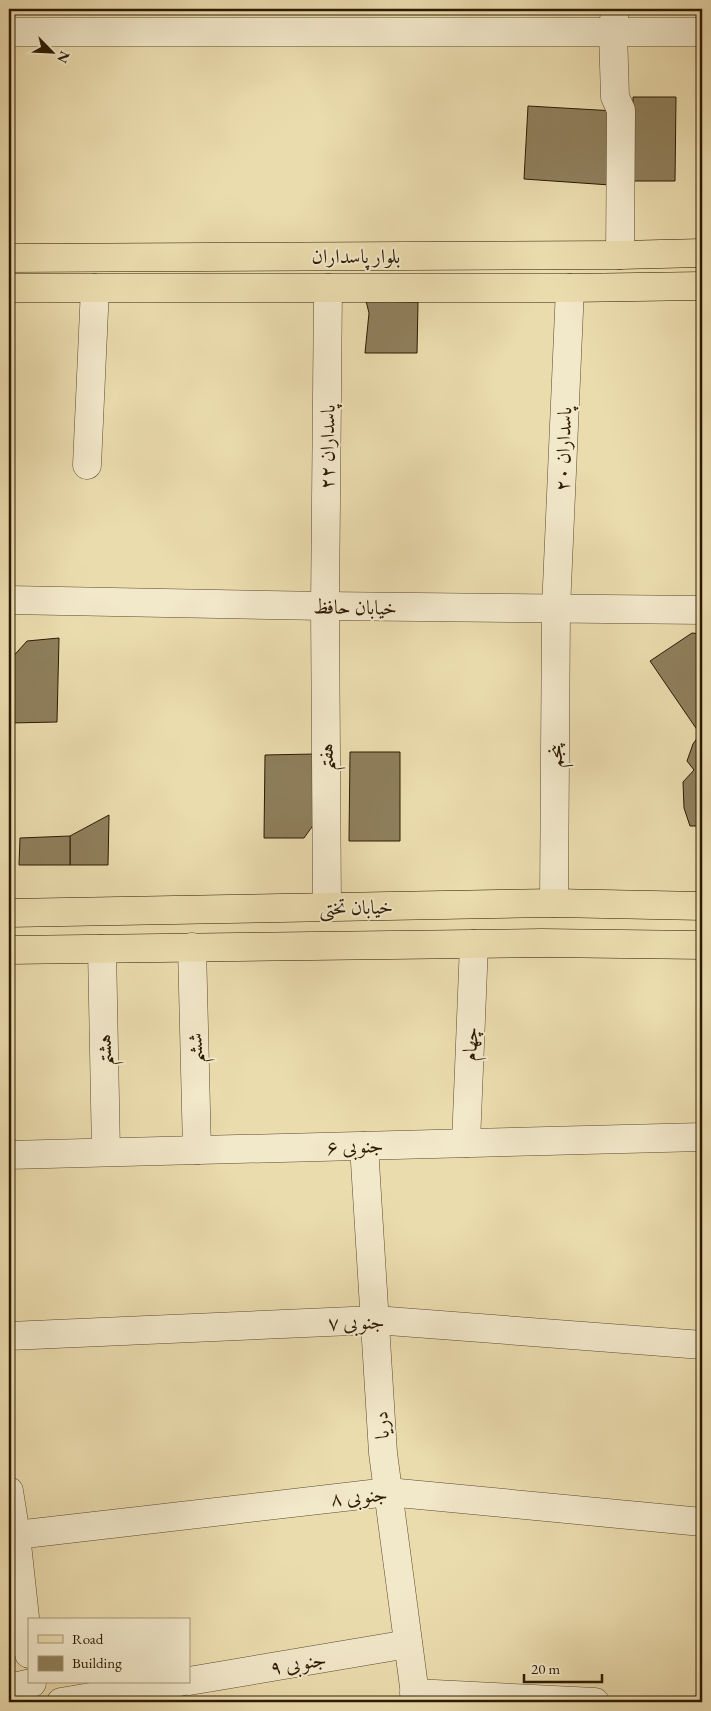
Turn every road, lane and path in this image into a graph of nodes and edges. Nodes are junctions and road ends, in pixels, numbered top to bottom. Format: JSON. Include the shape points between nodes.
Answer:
{"nodes":[{"id":1,"x":614,"y":20,"type":"edge"},
{"id":2,"x":9,"y":32,"type":"edge"},
{"id":3,"x":702,"y":32,"type":"edge"},
{"id":4,"x":702,"y":253,"type":"edge"},
{"id":5,"x":620,"y":255,"type":"junction"},
{"id":6,"x":427,"y":256,"type":"junction"},
{"id":7,"x":9,"y":258,"type":"edge"},
{"id":8,"x":702,"y":286,"type":"edge"},
{"id":9,"x":9,"y":288,"type":"edge"},
{"id":10,"x":95,"y":288,"type":"junction"},
{"id":11,"x":328,"y":288,"type":"junction"},
{"id":12,"x":427,"y":288,"type":"junction"},
{"id":13,"x":570,"y":288,"type":"junction"},
{"id":14,"x":87,"y":465,"type":"dead end"},
{"id":15,"x":9,"y":600,"type":"edge"},
{"id":16,"x":325,"y":606,"type":"junction"},
{"id":17,"x":556,"y":608,"type":"junction"},
{"id":18,"x":702,"y":610,"type":"edge"},
{"id":19,"x":554,"y":903,"type":"junction"},
{"id":20,"x":702,"y":906,"type":"edge"},
{"id":21,"x":327,"y":908,"type":"junction"},
{"id":22,"x":9,"y":913,"type":"edge"},
{"id":23,"x":474,"y":944,"type":"junction"},
{"id":24,"x":702,"y":945,"type":"edge"},
{"id":25,"x":192,"y":947,"type":"junction"},
{"id":26,"x":102,"y":949,"type":"junction"},
{"id":27,"x":9,"y":950,"type":"edge"},
{"id":28,"x":702,"y":1137,"type":"edge"},
{"id":29,"x":466,"y":1143,"type":"junction"},
{"id":30,"x":364,"y":1146,"type":"junction"},
{"id":31,"x":197,"y":1150,"type":"junction"},
{"id":32,"x":106,"y":1152,"type":"junction"},
{"id":33,"x":9,"y":1155,"type":"edge"},
{"id":34,"x":375,"y":1320,"type":"junction"},
{"id":35,"x":9,"y":1336,"type":"edge"},
{"id":36,"x":702,"y":1345,"type":"edge"},
{"id":37,"x":388,"y":1492,"type":"junction"},
{"id":38,"x":9,"y":1497,"type":"edge"},
{"id":39,"x":702,"y":1522,"type":"edge"},
{"id":40,"x":16,"y":1536,"type":"junction"},
{"id":41,"x":408,"y":1644,"type":"junction"},
{"id":42,"x":28,"y":1645,"type":"edge"},
{"id":43,"x":190,"y":1681,"type":"edge"},
{"id":44,"x":168,"y":1684,"type":"edge"},
{"id":45,"x":415,"y":1697,"type":"edge"},
{"id":46,"x":61,"y":1702,"type":"edge"},
{"id":47,"x":595,"y":1702,"type":"edge"}],
"edges":[{"from":1,"to":2,"type":"street"},
{"from":1,"to":3,"type":"street"},
{"from":1,"to":5,"type":"street","via":[[615,97],[621,110]]},
{"from":4,"to":5,"type":"main road","name":"بلوار پاسداران"},
{"from":5,"to":6,"type":"main road","name":"بلوار پاسداران"},
{"from":6,"to":7,"type":"main road","name":"بلوار پاسداران"},
{"from":6,"to":12,"type":"main road"},
{"from":8,"to":13,"type":"main road","name":"بلوار پاسداران"},
{"from":9,"to":10,"type":"main road","name":"بلوار پاسداران"},
{"from":10,"to":11,"type":"main road","name":"بلوار پاسداران"},
{"from":10,"to":14,"type":"street"},
{"from":11,"to":12,"type":"main road","name":"بلوار پاسداران"},
{"from":11,"to":16,"type":"street","name":"پاسداران ۲۲"},
{"from":12,"to":13,"type":"main road","name":"بلوار پاسداران"},
{"from":13,"to":17,"type":"street","name":"پاسداران ۲۰"},
{"from":15,"to":16,"type":"street","name":"خیابان حافظ"},
{"from":16,"to":17,"type":"street","name":"خیابان حافظ"},
{"from":16,"to":21,"type":"street","name":"هفتم"},
{"from":17,"to":18,"type":"street","name":"خیابان حافظ"},
{"from":17,"to":19,"type":"street","name":"پنجم"},
{"from":19,"to":20,"type":"main road","name":"خیابان تختی"},
{"from":19,"to":21,"type":"main road","name":"خیابان تختی"},
{"from":21,"to":22,"type":"main road","name":"خیابان تختی"},
{"from":23,"to":24,"type":"main road","name":"خیابان تختی"},
{"from":23,"to":25,"type":"main road","name":"خیابان تختی"},
{"from":23,"to":29,"type":"street","name":"چهام"},
{"from":25,"to":26,"type":"main road","name":"خیابان تختی"},
{"from":25,"to":31,"type":"street","name":"ششم"},
{"from":26,"to":27,"type":"main road","name":"خیابان تختی"},
{"from":26,"to":32,"type":"street","name":"هشتم"},
{"from":28,"to":29,"type":"street","name":"۶ جنوبی"},
{"from":29,"to":30,"type":"street","name":"۶ جنوبی"},
{"from":30,"to":31,"type":"street","name":"۶ جنوبی"},
{"from":30,"to":34,"type":"street","name":"دریا"},
{"from":31,"to":32,"type":"street","name":"۶ جنوبی"},
{"from":32,"to":33,"type":"street","name":"۶ جنوبی"},
{"from":34,"to":35,"type":"street","name":"۷ جنوبی"},
{"from":34,"to":36,"type":"street","name":"۷ جنوبی"},
{"from":34,"to":37,"type":"street","name":"دریا"},
{"from":37,"to":39,"type":"street","name":"۸ جنوبی"},
{"from":37,"to":40,"type":"street","name":"۸ جنوبی"},
{"from":37,"to":41,"type":"street","name":"دریا"},
{"from":38,"to":40,"type":"street"},
{"from":40,"to":42,"type":"street"},
{"from":41,"to":43,"type":"street","name":"۹ جنوبی"},
{"from":41,"to":45,"type":"street","name":"دریا"},
{"from":44,"to":46,"type":"street"},
{"from":45,"to":47,"type":"street"}]}
